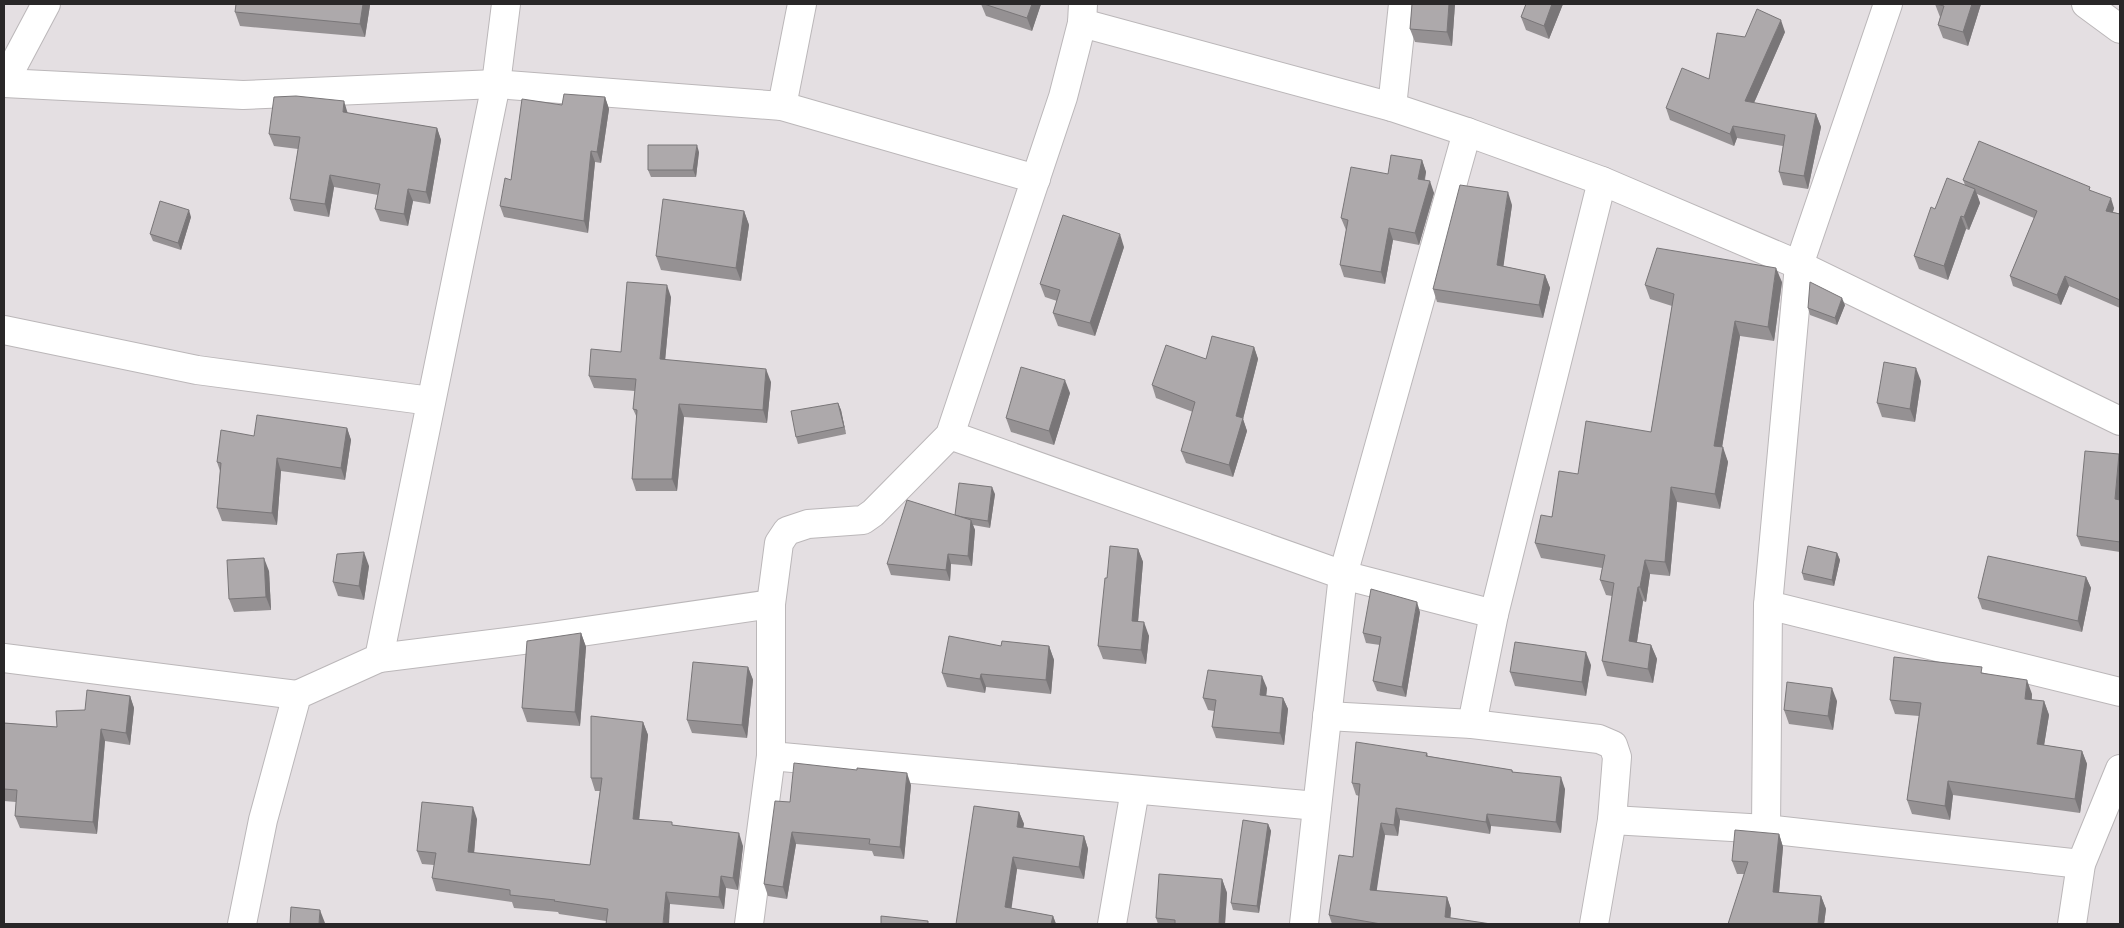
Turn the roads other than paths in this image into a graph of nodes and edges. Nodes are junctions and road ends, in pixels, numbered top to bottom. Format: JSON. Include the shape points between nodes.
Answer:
{"nodes":[{"id":1,"x":46,"y":4,"type":"edge"},
{"id":2,"x":506,"y":4,"type":"edge"},
{"id":3,"x":802,"y":4,"type":"edge"},
{"id":4,"x":1403,"y":4,"type":"edge"},
{"id":5,"x":1888,"y":4,"type":"edge"},
{"id":6,"x":2086,"y":4,"type":"edge"},
{"id":7,"x":1083,"y":13,"type":"edge"},
{"id":8,"x":2120,"y":29,"type":"edge"},
{"id":9,"x":4,"y":83,"type":"edge"},
{"id":10,"x":496,"y":84,"type":"junction"},
{"id":11,"x":782,"y":106,"type":"junction"},
{"id":12,"x":1392,"y":107,"type":"junction"},
{"id":13,"x":1468,"y":132,"type":"junction"},
{"id":14,"x":1036,"y":179,"type":"junction"},
{"id":15,"x":1602,"y":181,"type":"junction"},
{"id":16,"x":1799,"y":264,"type":"junction"},
{"id":17,"x":4,"y":330,"type":"edge"},
{"id":18,"x":431,"y":401,"type":"junction"},
{"id":19,"x":2120,"y":421,"type":"edge"},
{"id":20,"x":950,"y":435,"type":"junction"},
{"id":21,"x":1343,"y":575,"type":"junction"},
{"id":22,"x":771,"y":604,"type":"junction"},
{"id":23,"x":1768,"y":605,"type":"junction"},
{"id":24,"x":1494,"y":614,"type":"junction"},
{"id":25,"x":4,"y":658,"type":"edge"},
{"id":26,"x":379,"y":658,"type":"junction"},
{"id":27,"x":2120,"y":692,"type":"edge"},
{"id":28,"x":297,"y":695,"type":"junction"},
{"id":29,"x":1326,"y":716,"type":"junction"},
{"id":30,"x":1472,"y":724,"type":"junction"},
{"id":31,"x":771,"y":756,"type":"junction"},
{"id":32,"x":2120,"y":769,"type":"edge"},
{"id":33,"x":1135,"y":790,"type":"junction"},
{"id":34,"x":1316,"y":806,"type":"junction"},
{"id":35,"x":1612,"y":820,"type":"junction"},
{"id":36,"x":1766,"y":829,"type":"junction"},
{"id":37,"x":2081,"y":864,"type":"junction"},
{"id":38,"x":242,"y":924,"type":"edge"},
{"id":39,"x":749,"y":924,"type":"edge"},
{"id":40,"x":1112,"y":924,"type":"edge"},
{"id":41,"x":1304,"y":924,"type":"edge"},
{"id":42,"x":1594,"y":924,"type":"edge"},
{"id":43,"x":2072,"y":924,"type":"edge"}],
"edges":[{"from":1,"to":9,"type":"street"},
{"from":2,"to":10,"type":"street"},
{"from":3,"to":11,"type":"street"},
{"from":4,"to":12,"type":"street"},
{"from":5,"to":16,"type":"street"},
{"from":6,"to":8,"type":"street"},
{"from":7,"to":12,"type":"street"},
{"from":7,"to":14,"type":"street","via":[[1063,97]]},
{"from":9,"to":10,"type":"street","via":[[243,95]]},
{"from":10,"to":11,"type":"street"},
{"from":10,"to":18,"type":"street"},
{"from":11,"to":14,"type":"street"},
{"from":12,"to":13,"type":"street"},
{"from":13,"to":15,"type":"street"},
{"from":13,"to":21,"type":"street"},
{"from":14,"to":20,"type":"street"},
{"from":15,"to":16,"type":"street"},
{"from":15,"to":24,"type":"street"},
{"from":16,"to":19,"type":"street"},
{"from":16,"to":23,"type":"street"},
{"from":17,"to":18,"type":"street","via":[[197,370]]},
{"from":18,"to":26,"type":"street"},
{"from":20,"to":21,"type":"street"},
{"from":20,"to":22,"type":"street","via":[[884,504],[863,520],[808,524],[787,531],[779,543]]},
{"from":21,"to":24,"type":"street"},
{"from":21,"to":29,"type":"street"},
{"from":22,"to":26,"type":"street"},
{"from":22,"to":31,"type":"street"},
{"from":23,"to":27,"type":"street"},
{"from":23,"to":36,"type":"street"},
{"from":24,"to":30,"type":"street"},
{"from":25,"to":28,"type":"street"},
{"from":26,"to":28,"type":"street"},
{"from":28,"to":38,"type":"street","via":[[263,820]]},
{"from":29,"to":30,"type":"street"},
{"from":29,"to":34,"type":"street"},
{"from":30,"to":35,"type":"street","via":[[1599,739],[1613,745],[1617,757]]},
{"from":31,"to":33,"type":"street"},
{"from":31,"to":39,"type":"street"},
{"from":32,"to":37,"type":"street"},
{"from":33,"to":34,"type":"street"},
{"from":33,"to":40,"type":"street"},
{"from":34,"to":41,"type":"street"},
{"from":35,"to":36,"type":"street"},
{"from":35,"to":42,"type":"street"},
{"from":36,"to":37,"type":"street"},
{"from":37,"to":43,"type":"street"}]}
